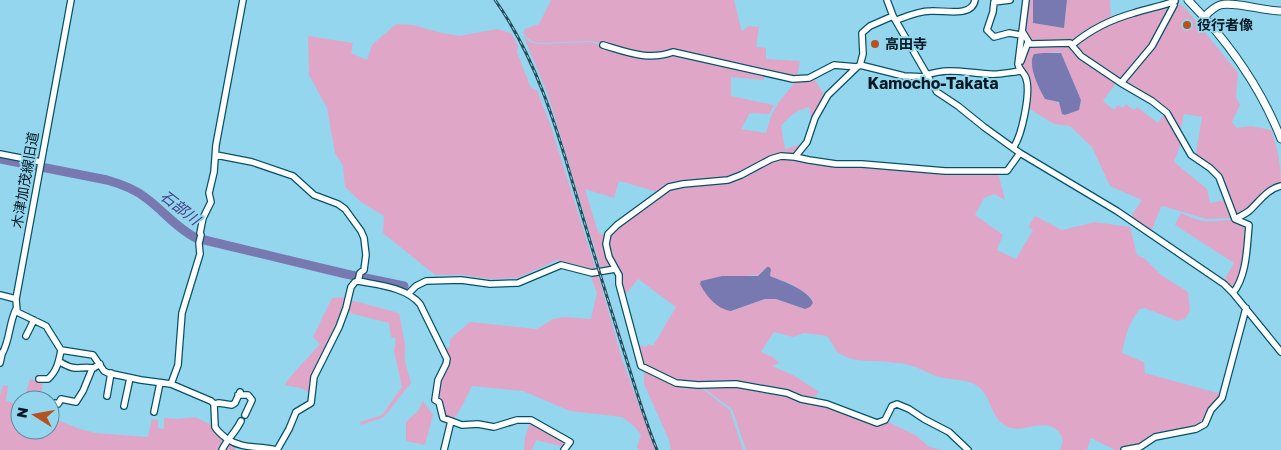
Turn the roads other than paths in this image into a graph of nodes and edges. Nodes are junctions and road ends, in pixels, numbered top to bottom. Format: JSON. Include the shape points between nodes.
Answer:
{"nodes":[{"id":1,"x":71,"y":0,"type":"edge"},
{"id":2,"x":243,"y":0,"type":"edge"},
{"id":3,"x":887,"y":0,"type":"edge"},
{"id":4,"x":975,"y":0,"type":"edge"},
{"id":5,"x":1010,"y":0,"type":"edge"},
{"id":6,"x":1026,"y":0,"type":"edge"},
{"id":7,"x":1174,"y":0,"type":"edge"},
{"id":8,"x":1188,"y":0,"type":"edge"},
{"id":9,"x":1281,"y":11,"type":"edge"},
{"id":10,"x":1204,"y":17,"type":"junction"},
{"id":11,"x":895,"y":18,"type":"junction"},
{"id":12,"x":1021,"y":32,"type":"junction"},
{"id":13,"x":1028,"y":42,"type":"junction"},
{"id":14,"x":603,"y":44,"type":"dead end"},
{"id":15,"x":1072,"y":45,"type":"junction"},
{"id":16,"x":858,"y":66,"type":"junction"},
{"id":17,"x":1020,"y":69,"type":"junction"},
{"id":18,"x":926,"y":76,"type":"junction"},
{"id":19,"x":1121,"y":83,"type":"junction"},
{"id":20,"x":1281,"y":139,"type":"edge"},
{"id":21,"x":1013,"y":148,"type":"junction"},
{"id":22,"x":1020,"y":153,"type":"junction"},
{"id":23,"x":0,"y":154,"type":"edge"},
{"id":24,"x":216,"y":156,"type":"junction"},
{"id":25,"x":795,"y":157,"type":"junction"},
{"id":26,"x":41,"y":163,"type":"junction"},
{"id":27,"x":1281,"y":186,"type":"edge"},
{"id":28,"x":1248,"y":212,"type":"junction"},
{"id":29,"x":1234,"y":219,"type":"junction"},
{"id":30,"x":1249,"y":225,"type":"junction"},
{"id":31,"x":615,"y":269,"type":"junction"},
{"id":32,"x":359,"y":278,"type":"junction"},
{"id":33,"x":1233,"y":292,"type":"junction"},
{"id":34,"x":408,"y":294,"type":"junction"},
{"id":35,"x":0,"y":295,"type":"edge"},
{"id":36,"x":16,"y":299,"type":"junction"},
{"id":37,"x":1246,"y":308,"type":"junction"},
{"id":38,"x":16,"y":309,"type":"junction"},
{"id":39,"x":34,"y":320,"type":"junction"},
{"id":40,"x":26,"y":336,"type":"dead end"},
{"id":41,"x":61,"y":350,"type":"junction"},
{"id":42,"x":1281,"y":352,"type":"edge"},
{"id":43,"x":1,"y":354,"type":"edge"},
{"id":44,"x":60,"y":362,"type":"junction"},
{"id":45,"x":0,"y":363,"type":"edge"},
{"id":46,"x":97,"y":366,"type":"junction"},
{"id":47,"x":111,"y":373,"type":"junction"},
{"id":48,"x":130,"y":378,"type":"junction"},
{"id":49,"x":39,"y":379,"type":"dead end"},
{"id":50,"x":160,"y":383,"type":"junction"},
{"id":51,"x":171,"y":384,"type":"junction"},
{"id":52,"x":107,"y":396,"type":"dead end"},
{"id":53,"x":60,"y":401,"type":"edge"},
{"id":54,"x":214,"y":404,"type":"junction"},
{"id":55,"x":124,"y":406,"type":"dead end"},
{"id":56,"x":154,"y":412,"type":"dead end"},
{"id":57,"x":245,"y":415,"type":"dead end"},
{"id":58,"x":241,"y":421,"type":"dead end"},
{"id":59,"x":451,"y":421,"type":"junction"},
{"id":60,"x":227,"y":439,"type":"junction"},
{"id":61,"x":222,"y":450,"type":"edge"},
{"id":62,"x":277,"y":450,"type":"edge"},
{"id":63,"x":444,"y":450,"type":"edge"},
{"id":64,"x":564,"y":450,"type":"edge"},
{"id":65,"x":968,"y":450,"type":"edge"},
{"id":66,"x":1124,"y":450,"type":"edge"}],
"edges":[{"from":1,"to":26,"type":"street","name":"木津加茂線旧道"},
{"from":2,"to":24,"type":"street"},
{"from":3,"to":11,"type":"street"},
{"from":4,"to":11,"type":"street","via":[[970,9],[931,10]]},
{"from":5,"to":12,"type":"street","via":[[994,2],[986,30],[994,36]]},
{"from":6,"to":12,"type":"street"},
{"from":7,"to":15,"type":"street","via":[[1158,8],[1110,20]]},
{"from":7,"to":19,"type":"street","via":[[1152,46]]},
{"from":8,"to":10,"type":"main road"},
{"from":9,"to":10,"type":"main road","via":[[1221,5]]},
{"from":10,"to":20,"type":"main road","via":[[1260,92]]},
{"from":11,"to":16,"type":"street","via":[[870,26],[862,33],[863,54]]},
{"from":11,"to":18,"type":"street"},
{"from":12,"to":13,"type":"street"},
{"from":12,"to":17,"type":"street"},
{"from":13,"to":15,"type":"street","via":[[1066,42]]},
{"from":13,"to":17,"type":"street"},
{"from":14,"to":16,"type":"street","via":[[646,56],[673,52],[793,80],[809,78],[834,65]]},
{"from":15,"to":19,"type":"street","via":[[1081,56]]},
{"from":16,"to":18,"type":"street","via":[[904,76]]},
{"from":16,"to":25,"type":"street","via":[[828,95],[807,142]]},
{"from":17,"to":18,"type":"street","via":[[991,74],[939,70]]},
{"from":17,"to":21,"type":"street","via":[[1027,84],[1025,108]]},
{"from":18,"to":21,"type":"street","via":[[937,92]]},
{"from":19,"to":29,"type":"street","via":[[1167,113],[1191,155],[1219,177]]},
{"from":21,"to":22,"type":"street"},
{"from":22,"to":25,"type":"street","via":[[1007,171],[991,172],[836,164]]},
{"from":22,"to":33,"type":"street","via":[[1117,211]]},
{"from":23,"to":26,"type":"street"},
{"from":24,"to":32,"type":"street","via":[[261,164],[293,176],[314,195],[345,209],[364,238],[366,255]]},
{"from":24,"to":51,"type":"street","via":[[209,193],[211,202],[203,218],[200,254],[182,313],[178,365]]},
{"from":25,"to":31,"type":"street","via":[[774,158],[728,180],[677,184],[661,192],[608,234],[606,248]]},
{"from":26,"to":36,"type":"street","name":"木津加茂線旧道"},
{"from":27,"to":28,"type":"street","via":[[1270,191]]},
{"from":28,"to":29,"type":"street"},
{"from":28,"to":30,"type":"street"},
{"from":29,"to":30,"type":"street"},
{"from":30,"to":33,"type":"street","via":[[1242,271]]},
{"from":31,"to":34,"type":"street","via":[[592,273],[561,265],[518,284],[426,281]]},
{"from":31,"to":65,"type":"street","via":[[641,366],[651,372],[676,383],[698,386],[736,384],[787,393],[877,423],[885,420],[892,406],[897,404],[949,432]]},
{"from":32,"to":34,"type":"street"},
{"from":32,"to":62,"type":"street","via":[[352,287],[339,327],[314,377],[311,403],[296,412]]},
{"from":33,"to":37,"type":"street"},
{"from":34,"to":59,"type":"street","via":[[420,304],[446,358],[435,400],[439,402],[442,418]]},
{"from":35,"to":36,"type":"street"},
{"from":36,"to":38,"type":"street","name":"木津加茂線旧道"},
{"from":37,"to":42,"type":"street"},
{"from":37,"to":66,"type":"street","via":[[1222,398],[1205,424],[1196,429],[1155,437],[1140,447]]},
{"from":38,"to":39,"type":"street"},
{"from":38,"to":43,"type":"street","name":"木津加茂線旧道","via":[[7,346]]},
{"from":39,"to":40,"type":"street"},
{"from":39,"to":41,"type":"street","via":[[46,326]]},
{"from":41,"to":44,"type":"street"},
{"from":41,"to":46,"type":"street","via":[[93,355]]},
{"from":43,"to":45,"type":"street","name":"木津加茂線旧道"},
{"from":44,"to":46,"type":"street","via":[[76,369]]},
{"from":44,"to":49,"type":"street","via":[[48,379]]},
{"from":46,"to":47,"type":"street"},
{"from":46,"to":53,"type":"street","via":[[92,369],[76,402]]},
{"from":47,"to":48,"type":"street"},
{"from":47,"to":52,"type":"street"},
{"from":48,"to":50,"type":"street"},
{"from":48,"to":55,"type":"street"},
{"from":50,"to":51,"type":"street"},
{"from":50,"to":56,"type":"street"},
{"from":51,"to":54,"type":"street"},
{"from":54,"to":57,"type":"street","via":[[232,405],[239,394],[248,395],[252,400]]},
{"from":54,"to":60,"type":"street","via":[[215,427]]},
{"from":58,"to":60,"type":"street"},
{"from":59,"to":63,"type":"street"},
{"from":59,"to":64,"type":"street","via":[[494,427],[517,420],[531,420],[570,442]]},
{"from":60,"to":61,"type":"street"},
{"from":60,"to":62,"type":"street","via":[[243,449]]}]}
